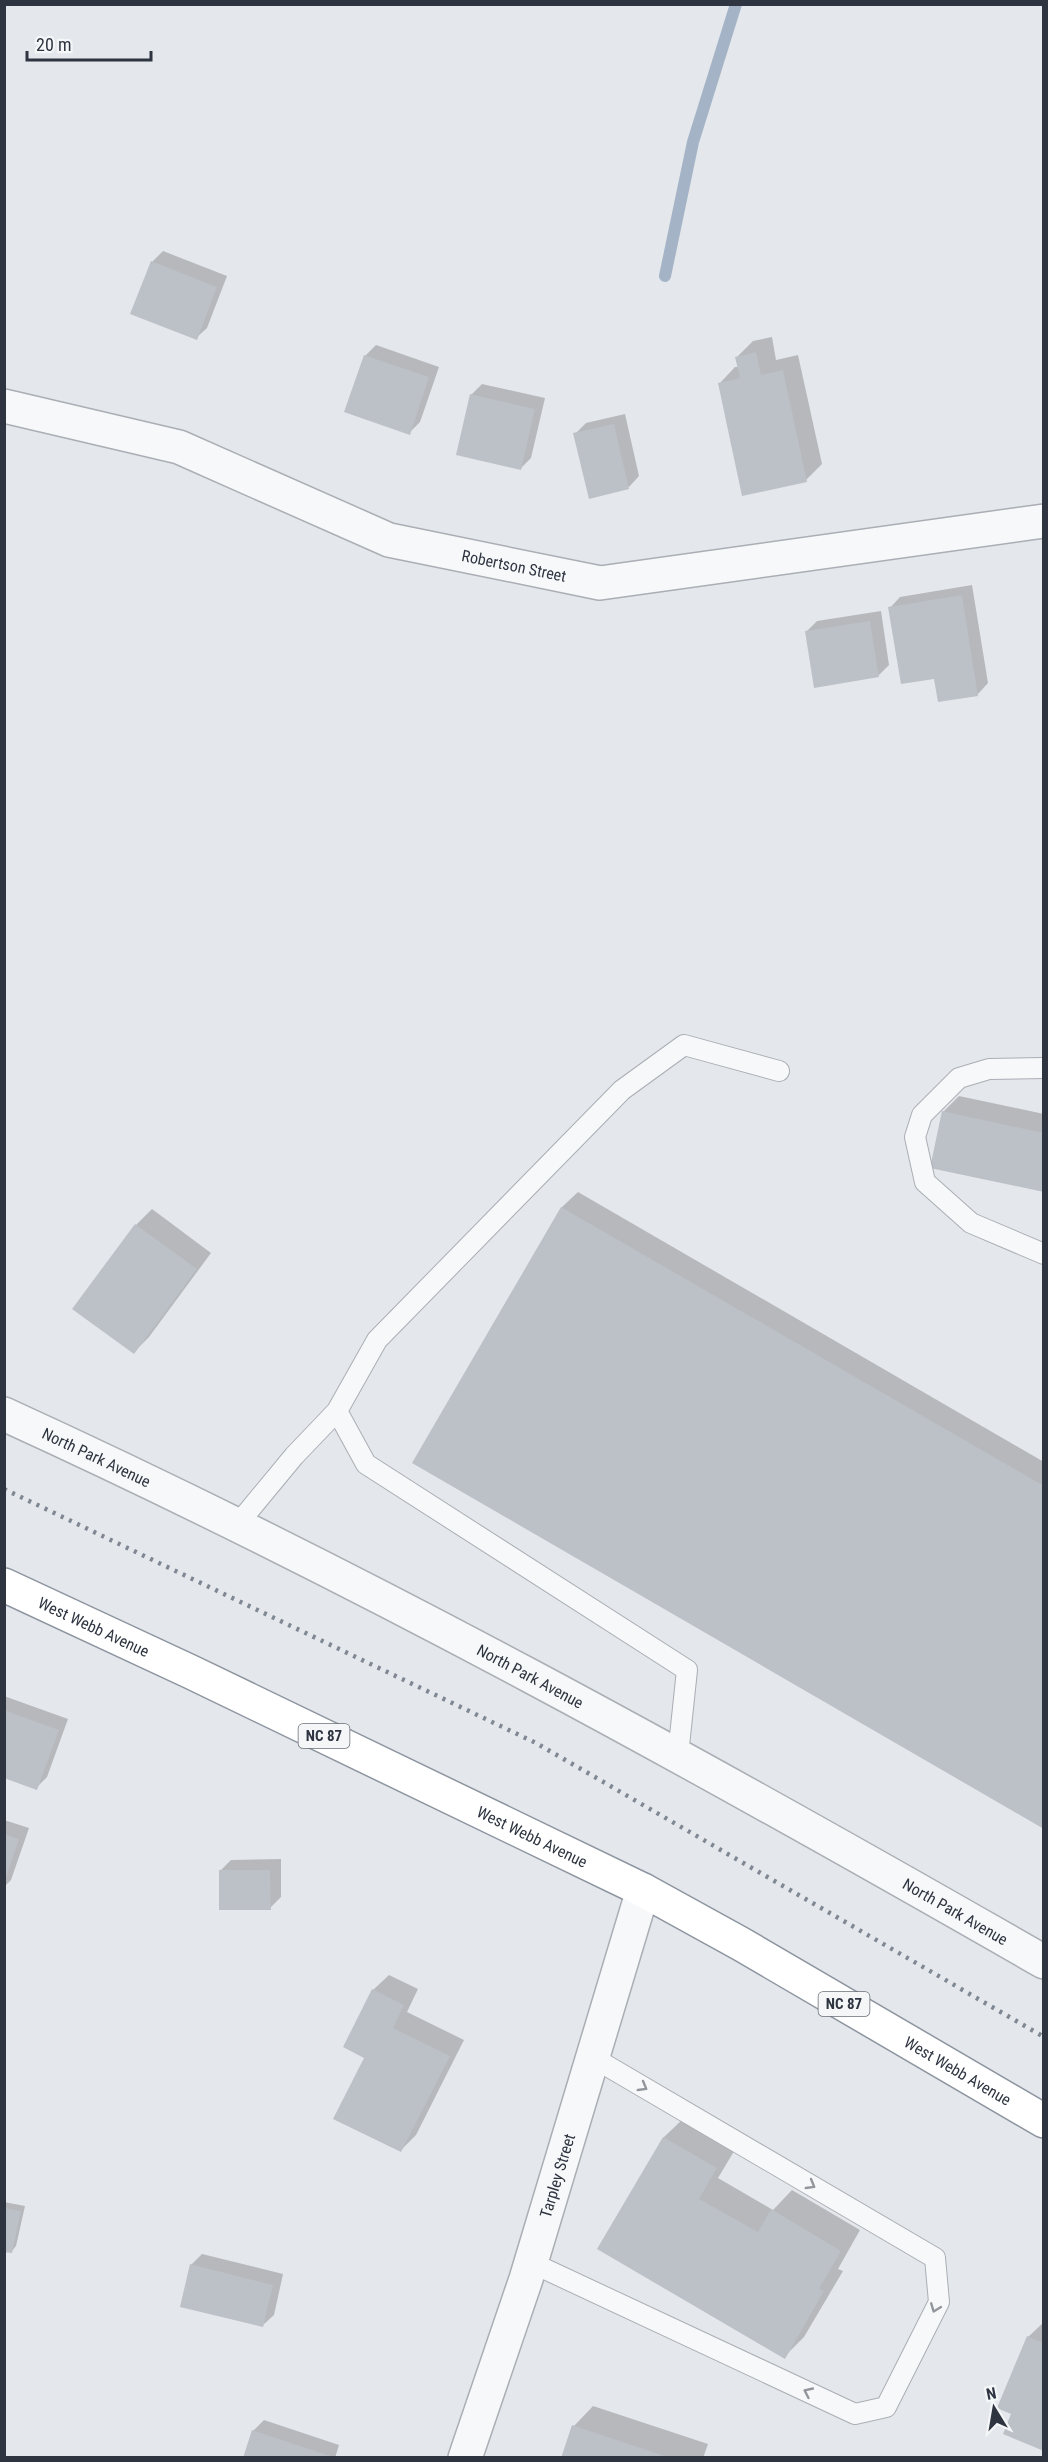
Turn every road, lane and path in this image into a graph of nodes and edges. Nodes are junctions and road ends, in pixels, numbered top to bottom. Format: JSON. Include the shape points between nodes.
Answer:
{"nodes":[{"id":1,"x":4,"y":405,"type":"edge"},
{"id":2,"x":1044,"y":521,"type":"edge"},
{"id":3,"x":1044,"y":1068,"type":"edge"},
{"id":4,"x":779,"y":1071,"type":"dead end"},
{"id":5,"x":1044,"y":1254,"type":"edge"},
{"id":6,"x":337,"y":1411,"type":"junction"},
{"id":7,"x":4,"y":1414,"type":"edge"},
{"id":8,"x":237,"y":1525,"type":"junction"},
{"id":9,"x":4,"y":1585,"type":"edge"},
{"id":10,"x":678,"y":1755,"type":"junction"},
{"id":11,"x":643,"y":1890,"type":"junction"},
{"id":12,"x":1044,"y":1962,"type":"edge"},
{"id":13,"x":592,"y":2057,"type":"junction"},
{"id":14,"x":1044,"y":2121,"type":"edge"},
{"id":15,"x":530,"y":2262,"type":"junction"},
{"id":16,"x":465,"y":2457,"type":"edge"}],
"edges":[{"from":1,"to":2,"type":"street","name":"Robertson Street","via":[[178,447],[389,540],[600,583]]},
{"from":3,"to":5,"type":"lane","via":[[988,1068],[959,1078],[922,1114],[915,1137],[925,1182],[971,1223]]},
{"from":4,"to":6,"type":"lane","via":[[684,1045],[622,1090],[377,1340]]},
{"from":6,"to":8,"type":"lane"},
{"from":6,"to":10,"type":"lane","via":[[366,1464],[687,1670]]},
{"from":7,"to":8,"type":"street","name":"North Park Avenue"},
{"from":8,"to":10,"type":"street","name":"North Park Avenue"},
{"from":9,"to":11,"type":"highway","name":"West Webb Avenue","number":"NC 87"},
{"from":10,"to":12,"type":"street","name":"North Park Avenue"},
{"from":11,"to":13,"type":"street","name":"Tarpley Street"},
{"from":11,"to":14,"type":"highway","name":"West Webb Avenue","number":"NC 87"},
{"from":13,"to":15,"type":"street","name":"Tarpley Street"},
{"from":13,"to":15,"type":"lane","one_way":true,"via":[[935,2258],[939,2302],[886,2408],[855,2414]]},
{"from":15,"to":16,"type":"street","name":"Tarpley Street"}]}
